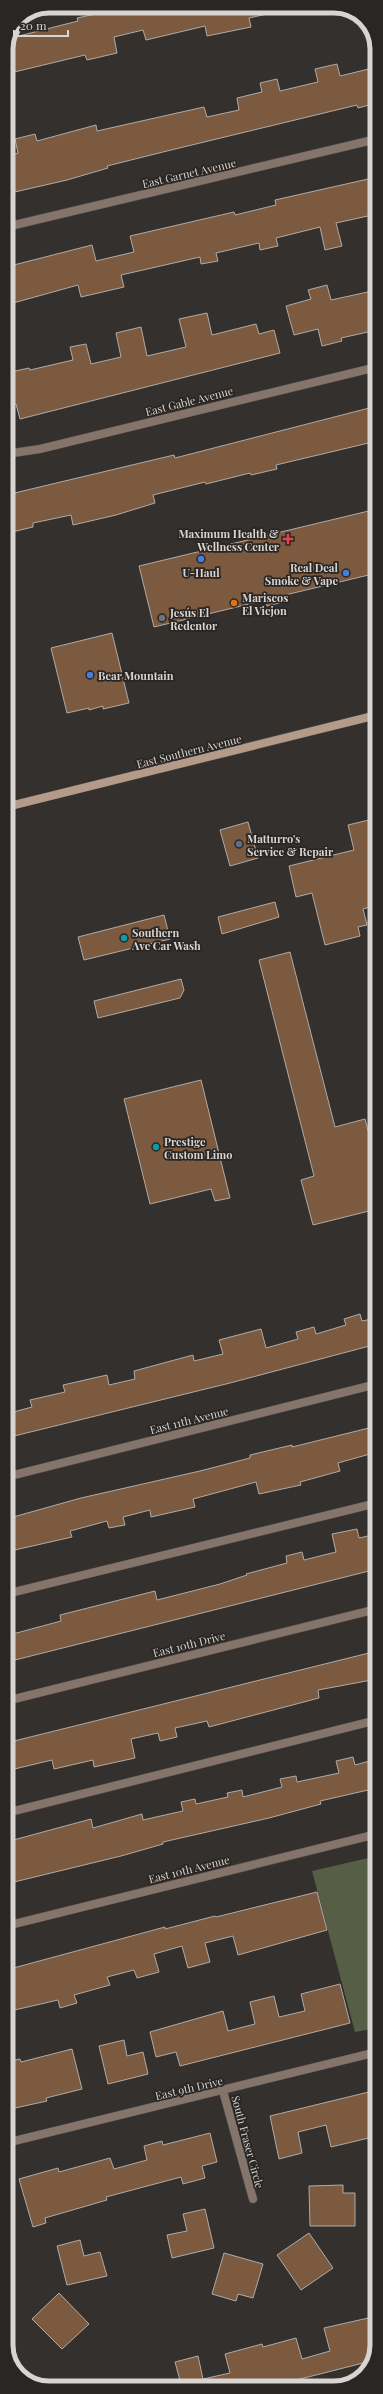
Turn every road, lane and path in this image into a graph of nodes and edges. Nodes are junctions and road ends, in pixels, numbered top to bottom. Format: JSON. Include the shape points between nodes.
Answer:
{"nodes":[{"id":1,"x":370,"y":141,"type":"edge"},
{"id":2,"x":13,"y":225,"type":"edge"},
{"id":3,"x":370,"y":369,"type":"edge"},
{"id":4,"x":13,"y":453,"type":"edge"},
{"id":5,"x":370,"y":717,"type":"edge"},
{"id":6,"x":13,"y":805,"type":"edge"},
{"id":7,"x":370,"y":1386,"type":"edge"},
{"id":8,"x":13,"y":1475,"type":"edge"},
{"id":9,"x":370,"y":1505,"type":"edge"},
{"id":10,"x":13,"y":1592,"type":"edge"},
{"id":11,"x":370,"y":1611,"type":"edge"},
{"id":12,"x":13,"y":1699,"type":"edge"},
{"id":13,"x":370,"y":1722,"type":"edge"},
{"id":14,"x":13,"y":1811,"type":"edge"},
{"id":15,"x":370,"y":1836,"type":"edge"},
{"id":16,"x":13,"y":1924,"type":"edge"},
{"id":17,"x":370,"y":2054,"type":"edge"},
{"id":18,"x":223,"y":2091,"type":"junction"},
{"id":19,"x":13,"y":2141,"type":"edge"},
{"id":20,"x":253,"y":2199,"type":"dead end"}],
"edges":[{"from":1,"to":2,"type":"street","name":"East Garnet Avenue"},
{"from":3,"to":4,"type":"street","name":"East Gable Avenue","via":[[40,449]]},
{"from":5,"to":6,"type":"main road","name":"East Southern Avenue"},
{"from":7,"to":8,"type":"street","name":"East 11th Avenue"},
{"from":9,"to":10,"type":"street"},
{"from":11,"to":12,"type":"street","name":"East 10th Drive"},
{"from":13,"to":14,"type":"street"},
{"from":15,"to":16,"type":"street","name":"East 10th Avenue"},
{"from":17,"to":18,"type":"street","name":"East 9th Drive"},
{"from":18,"to":19,"type":"street","name":"East 9th Drive"},
{"from":18,"to":20,"type":"street","name":"South Fraser Circle"}]}
